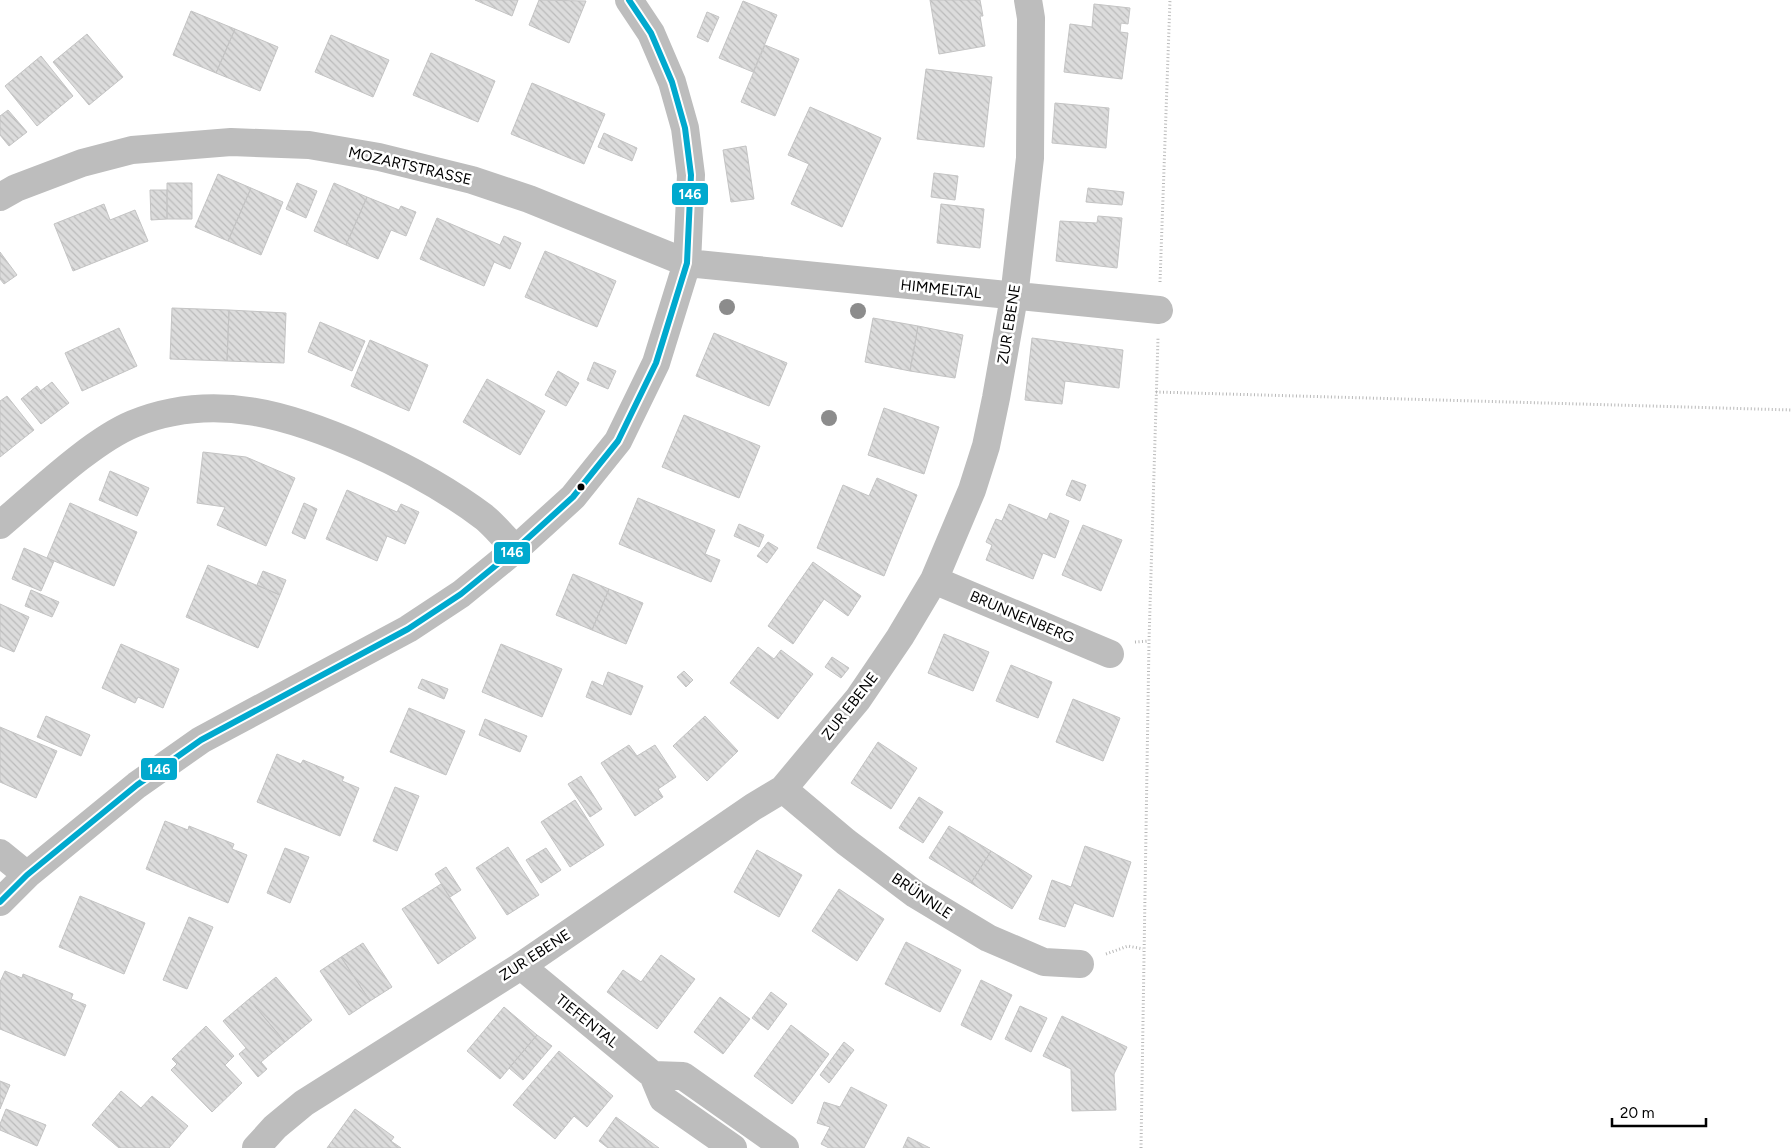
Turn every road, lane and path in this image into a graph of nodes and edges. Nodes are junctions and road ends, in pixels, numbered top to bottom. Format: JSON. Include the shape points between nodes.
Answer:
{"nodes":[{"id":1,"x":629,"y":0,"type":"edge"},
{"id":2,"x":1028,"y":0,"type":"edge"},
{"id":3,"x":1170,"y":0,"type":"edge"},
{"id":4,"x":0,"y":197,"type":"edge"},
{"id":5,"x":687,"y":262,"type":"junction"},
{"id":6,"x":814,"y":275,"type":"joint"},
{"id":7,"x":1014,"y":297,"type":"junction"},
{"id":8,"x":1159,"y":310,"type":"junction"},
{"id":9,"x":1156,"y":392,"type":"junction"},
{"id":10,"x":1792,"y":410,"type":"edge"},
{"id":11,"x":0,"y":525,"type":"edge"},
{"id":12,"x":516,"y":549,"type":"junction"},
{"id":13,"x":934,"y":580,"type":"junction"},
{"id":14,"x":1110,"y":654,"type":"dead end"},
{"id":15,"x":783,"y":789,"type":"junction"},
{"id":16,"x":0,"y":853,"type":"edge"},
{"id":17,"x":26,"y":875,"type":"junction"},
{"id":18,"x":0,"y":902,"type":"edge"},
{"id":19,"x":1143,"y":949,"type":"junction"},
{"id":20,"x":1080,"y":964,"type":"joint"},
{"id":21,"x":521,"y":966,"type":"junction"},
{"id":22,"x":653,"y":1075,"type":"junction"},
{"id":23,"x":256,"y":1148,"type":"edge"},
{"id":24,"x":733,"y":1148,"type":"edge"},
{"id":25,"x":785,"y":1148,"type":"edge"},
{"id":26,"x":1141,"y":1148,"type":"edge"}],
"edges":[{"from":1,"to":5,"type":"street","via":[[651,33],[672,82],[685,128],[691,175]]},
{"from":2,"to":7,"type":"street","name":"ZUR EBENE","via":[[1031,18],[1030,158]]},
{"from":3,"to":8,"type":"path"},
{"from":4,"to":5,"type":"street","name":"MOZARTSTRASSE","via":[[82,163],[132,150],[231,142],[309,145],[379,157],[472,180],[529,199]]},
{"from":5,"to":6,"type":"street","name":"MOZARTSTRASSE"},
{"from":5,"to":12,"type":"street","via":[[656,363],[618,441],[573,497]]},
{"from":6,"to":7,"type":"street","name":"HIMMELTAL"},
{"from":7,"to":8,"type":"street","name":"HIMMELTAL"},
{"from":7,"to":13,"type":"street","name":"ZUR EBENE","via":[[986,446],[972,490]]},
{"from":8,"to":9,"type":"path"},
{"from":9,"to":10,"type":"path"},
{"from":9,"to":19,"type":"path"},
{"from":11,"to":12,"type":"street","via":[[102,442],[131,425],[162,414],[207,408],[251,411],[292,419],[403,465],[448,490],[486,519]]},
{"from":12,"to":17,"type":"street","via":[[461,594],[408,629],[200,740],[137,785]]},
{"from":13,"to":14,"type":"street","name":"BRUNNENBERG"},
{"from":13,"to":15,"type":"street","name":"ZUR EBENE","via":[[858,699]]},
{"from":15,"to":20,"type":"street","name":"BRÜNNLE","via":[[915,894],[974,930],[1015,952],[1044,962]]},
{"from":15,"to":21,"type":"street","name":"ZUR EBENE"},
{"from":16,"to":17,"type":"street"},
{"from":17,"to":18,"type":"street"},
{"from":19,"to":20,"type":"path","via":[[1128,946]]},
{"from":19,"to":26,"type":"path"},
{"from":21,"to":22,"type":"street","name":"TIEFENTAL"},
{"from":21,"to":23,"type":"street","name":"ZUR EBENE","via":[[304,1103],[275,1126]]},
{"from":22,"to":24,"type":"street","name":"TIEFENTAL","via":[[663,1099]]},
{"from":22,"to":25,"type":"street","via":[[683,1076]]}]}
